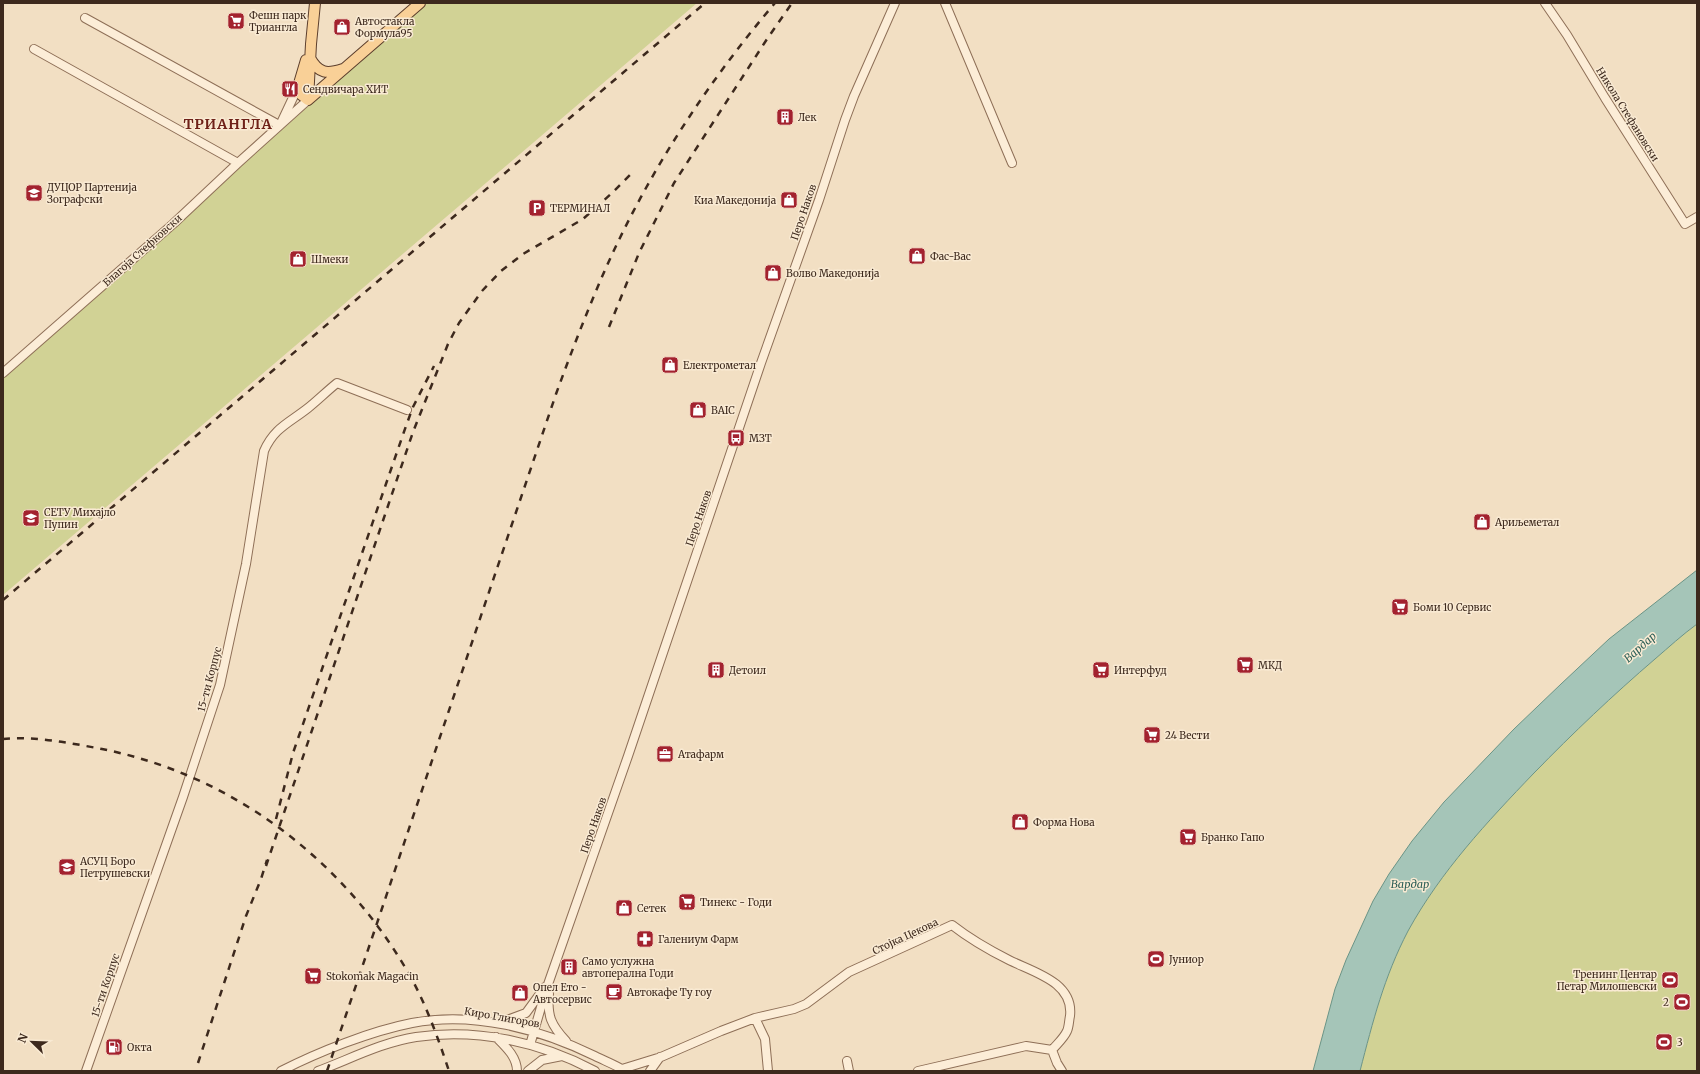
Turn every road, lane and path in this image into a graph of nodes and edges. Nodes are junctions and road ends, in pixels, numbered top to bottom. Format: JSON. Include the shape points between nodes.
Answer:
{"nodes":[{"id":1,"x":315,"y":3,"type":"edge"},
{"id":2,"x":420,"y":3,"type":"edge"},
{"id":3,"x":895,"y":3,"type":"edge"},
{"id":4,"x":945,"y":3,"type":"edge"},
{"id":5,"x":1545,"y":3,"type":"edge"},
{"id":6,"x":85,"y":18,"type":"dead end"},
{"id":7,"x":311,"y":44,"type":"junction"},
{"id":8,"x":34,"y":49,"type":"dead end"},
{"id":9,"x":310,"y":58,"type":"junction"},
{"id":10,"x":347,"y":67,"type":"junction"},
{"id":11,"x":298,"y":87,"type":"junction"},
{"id":12,"x":308,"y":100,"type":"junction"},
{"id":13,"x":279,"y":125,"type":"junction"},
{"id":14,"x":238,"y":163,"type":"junction"},
{"id":15,"x":1012,"y":163,"type":"dead end"},
{"id":16,"x":1697,"y":217,"type":"edge"},
{"id":17,"x":3,"y":373,"type":"edge"},
{"id":18,"x":407,"y":410,"type":"dead end"},
{"id":19,"x":550,"y":980,"type":"junction"},
{"id":20,"x":756,"y":1018,"type":"junction"},
{"id":21,"x":494,"y":1024,"type":"junction"},
{"id":22,"x":534,"y":1032,"type":"junction"},
{"id":23,"x":496,"y":1037,"type":"junction"},
{"id":24,"x":568,"y":1043,"type":"junction"},
{"id":25,"x":530,"y":1045,"type":"junction"},
{"id":26,"x":1052,"y":1050,"type":"junction"},
{"id":27,"x":563,"y":1056,"type":"junction"},
{"id":28,"x":661,"y":1057,"type":"junction"},
{"id":29,"x":847,"y":1061,"type":"dead end"},
{"id":30,"x":624,"y":1070,"type":"edge"},
{"id":31,"x":86,"y":1071,"type":"edge"},
{"id":32,"x":281,"y":1071,"type":"edge"},
{"id":33,"x":318,"y":1071,"type":"edge"},
{"id":34,"x":517,"y":1071,"type":"edge"},
{"id":35,"x":528,"y":1071,"type":"edge"},
{"id":36,"x":595,"y":1071,"type":"edge"},
{"id":37,"x":650,"y":1071,"type":"edge"},
{"id":38,"x":768,"y":1071,"type":"edge"},
{"id":39,"x":849,"y":1071,"type":"edge"},
{"id":40,"x":918,"y":1071,"type":"edge"},
{"id":41,"x":1062,"y":1071,"type":"edge"}],
"edges":[{"from":1,"to":7,"type":"main road"},
{"from":2,"to":10,"type":"main road","name":"Благоја Стефковски"},
{"from":3,"to":19,"type":"street","name":"Перо Наков","via":[[845,120]]},
{"from":4,"to":15,"type":"street"},
{"from":5,"to":16,"type":"street","name":"Никола Стефановски","via":[[1685,224]]},
{"from":6,"to":13,"type":"street"},
{"from":7,"to":9,"type":"main road"},
{"from":7,"to":11,"type":"main road"},
{"from":8,"to":14,"type":"street"},
{"from":9,"to":10,"type":"main road","via":[[318,69],[326,72]]},
{"from":9,"to":12,"type":"main road"},
{"from":10,"to":12,"type":"main road","name":"Благоја Стефковски"},
{"from":11,"to":12,"type":"main road","via":[[299,94]]},
{"from":11,"to":13,"type":"street"},
{"from":12,"to":13,"type":"street","name":"Благоја Стефковски"},
{"from":13,"to":14,"type":"street","name":"Благоја Стефковски"},
{"from":14,"to":17,"type":"street","name":"Благоја Стефковски"},
{"from":18,"to":31,"type":"street","name":"15-ти Корпус","via":[[337,383],[280,428],[264,451],[246,564],[220,685]]},
{"from":19,"to":21,"type":"street","via":[[526,1013]]},
{"from":19,"to":22,"type":"street","name":"Перо Наков"},
{"from":19,"to":24,"type":"street","via":[[547,1008],[549,1015],[553,1026]]},
{"from":20,"to":26,"type":"street","name":"Стојка Цекова","via":[[806,1004],[849,972],[952,925],[978,944],[1039,973],[1056,984],[1067,996],[1071,1009],[1068,1031]]},
{"from":20,"to":28,"type":"street","name":"Стојка Цекова"},
{"from":20,"to":38,"type":"street","via":[[764,1039]]},
{"from":21,"to":22,"type":"street","name":"Киро Глигоров"},
{"from":21,"to":32,"type":"street","name":"Киро Глигоров","via":[[464,1020],[412,1023],[364,1037]]},
{"from":22,"to":24,"type":"street","name":"Киро Глигоров"},
{"from":22,"to":25,"type":"street","name":"Перо Наков"},
{"from":23,"to":25,"type":"street","name":"Киро Глигоров"},
{"from":23,"to":33,"type":"street","name":"Киро Глигоров","via":[[448,1034],[415,1037]]},
{"from":23,"to":34,"type":"street","via":[[508,1048]]},
{"from":24,"to":30,"type":"street","name":"Киро Глигоров"},
{"from":25,"to":27,"type":"street","name":"Киро Глигоров"},
{"from":26,"to":40,"type":"street","via":[[1026,1046]]},
{"from":26,"to":41,"type":"street"},
{"from":27,"to":35,"type":"street","via":[[542,1060]]},
{"from":27,"to":36,"type":"street","name":"Киро Глигоров"},
{"from":28,"to":30,"type":"street","name":"Стојка Цекова"},
{"from":28,"to":37,"type":"street","name":"Стојка Цекова"},
{"from":29,"to":39,"type":"street"}]}
